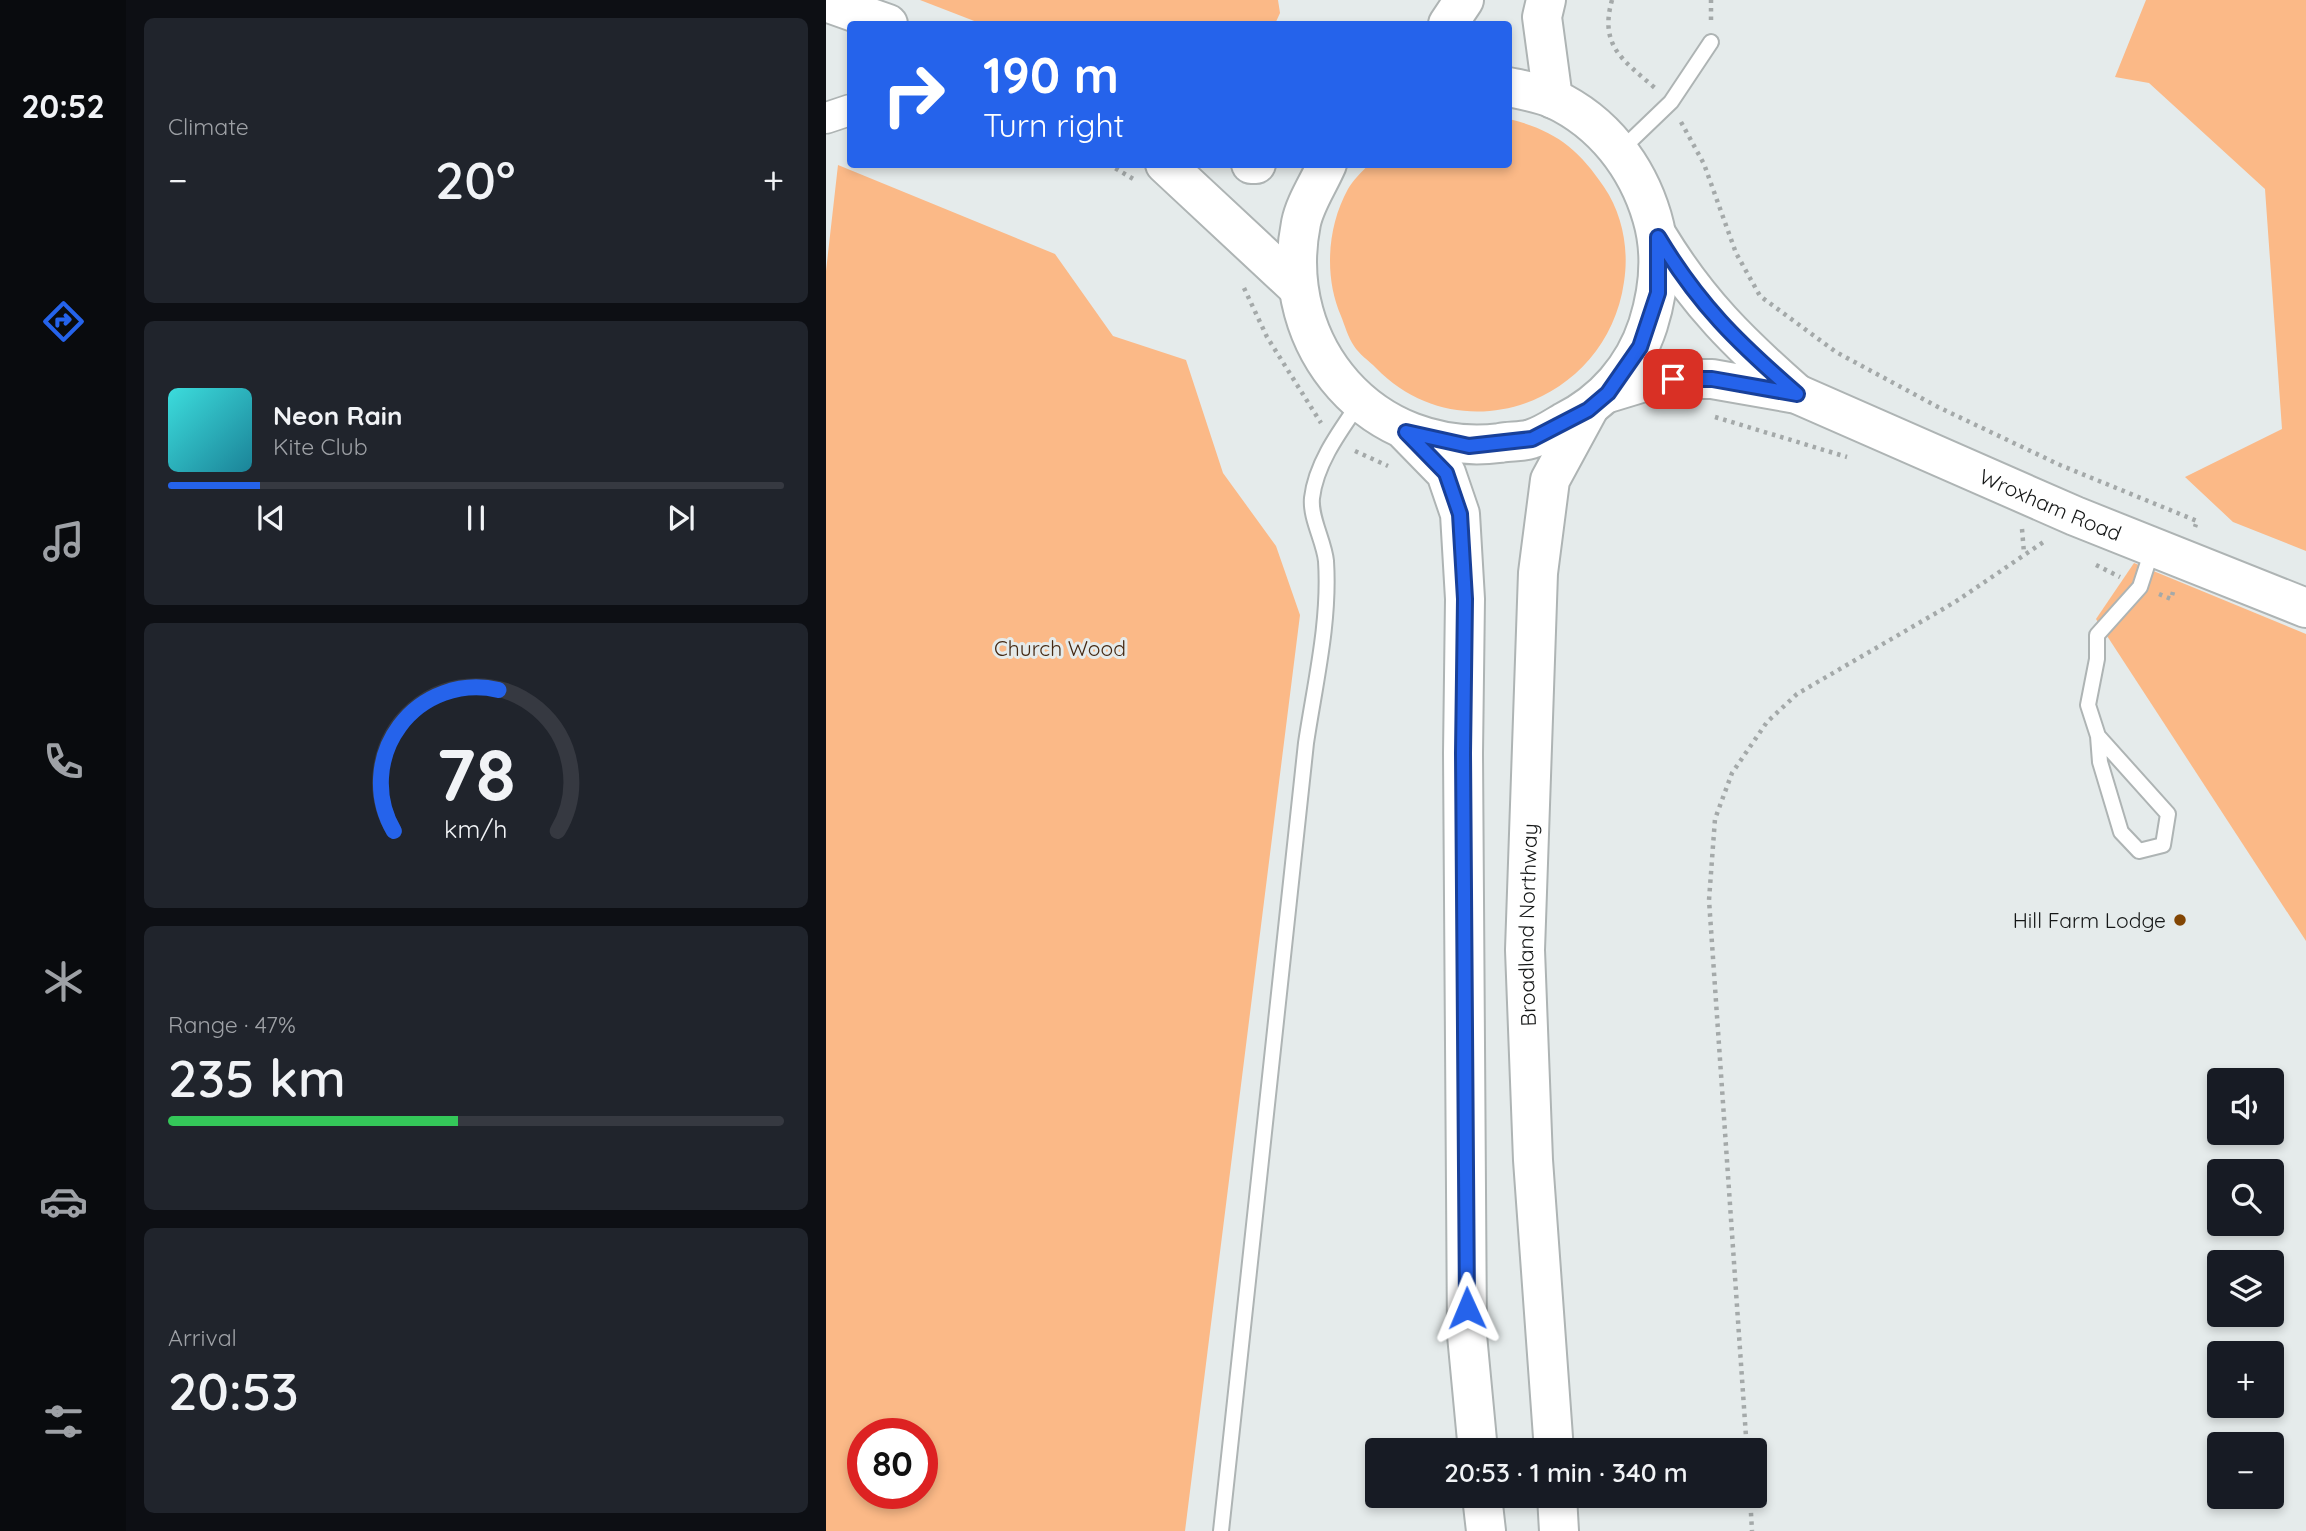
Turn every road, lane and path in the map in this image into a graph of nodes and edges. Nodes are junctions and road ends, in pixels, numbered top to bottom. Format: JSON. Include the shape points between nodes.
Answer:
{"nodes":[{"id":1,"x":1464,"y":0,"type":"edge"},
{"id":2,"x":1546,"y":0,"type":"edge"},
{"id":3,"x":1612,"y":0,"type":"edge"},
{"id":4,"x":826,"y":2,"type":"edge"},
{"id":5,"x":880,"y":21,"type":"edge"},
{"id":6,"x":1450,"y":21,"type":"edge"},
{"id":7,"x":1711,"y":43,"type":"dead end"},
{"id":8,"x":1512,"y":87,"type":"edge"},
{"id":9,"x":1553,"y":99,"type":"junction"},
{"id":10,"x":1671,"y":102,"type":"junction"},
{"id":11,"x":847,"y":111,"type":"edge"},
{"id":12,"x":826,"y":118,"type":"edge"},
{"id":13,"x":1620,"y":151,"type":"junction"},
{"id":14,"x":1170,"y":168,"type":"edge"},
{"id":15,"x":1325,"y":168,"type":"edge"},
{"id":16,"x":1658,"y":237,"type":"junction"},
{"id":17,"x":1298,"y":288,"type":"junction"},
{"id":18,"x":1797,"y":394,"type":"junction"},
{"id":19,"x":1598,"y":401,"type":"junction"},
{"id":20,"x":1360,"y":402,"type":"junction"},
{"id":21,"x":1406,"y":432,"type":"junction"},
{"id":22,"x":2075,"y":516,"type":"junction"},
{"id":23,"x":2170,"y":553,"type":"junction"},
{"id":24,"x":2306,"y":608,"type":"edge"},
{"id":25,"x":2098,"y":736,"type":"junction"},
{"id":26,"x":1477,"y":1438,"type":"edge"},
{"id":27,"x":1553,"y":1438,"type":"edge"},
{"id":28,"x":1746,"y":1438,"type":"edge"},
{"id":29,"x":1483,"y":1508,"type":"edge"},
{"id":30,"x":1558,"y":1508,"type":"edge"},
{"id":31,"x":1751,"y":1508,"type":"edge"},
{"id":32,"x":1221,"y":1531,"type":"edge"},
{"id":33,"x":1486,"y":1531,"type":"edge"},
{"id":34,"x":1559,"y":1531,"type":"edge"},
{"id":35,"x":1752,"y":1531,"type":"edge"}],
"edges":[{"from":1,"to":6,"type":"main road"},
{"from":2,"to":9,"type":"main road","via":[[1542,16]]},
{"from":3,"to":10,"type":"path","via":[[1607,20],[1616,52]]},
{"from":4,"to":5,"type":"main road"},
{"from":7,"to":10,"type":"lane"},
{"from":8,"to":9,"type":"main road"},
{"from":9,"to":13,"type":"main road","via":[[1590,121]]},
{"from":10,"to":13,"type":"lane"},
{"from":10,"to":23,"type":"path","via":[[1704,164],[1736,253],[1760,296],[1836,352],[1938,407],[2060,465],[2197,521]]},
{"from":11,"to":12,"type":"street"},
{"from":13,"to":16,"type":"main road","via":[[1645,191]]},
{"from":14,"to":17,"type":"main road"},
{"from":15,"to":17,"type":"main road","via":[[1301,221]]},
{"from":16,"to":18,"type":"main road","name":"Wroxham Road","via":[[1685,281],[1733,339]]},
{"from":16,"to":19,"type":"main road","name":"Broadland Northway","via":[[1658,293],[1640,347]]},
{"from":17,"to":20,"type":"main road","via":[[1309,330],[1330,369]]},
{"from":18,"to":19,"type":"main road","name":"Wroxham Road","via":[[1712,379],[1654,379]]},
{"from":18,"to":22,"type":"main road","name":"Wroxham Road"},
{"from":19,"to":21,"type":"main road","name":"Wroxham Road","via":[[1532,439],[1469,446]]},
{"from":19,"to":27,"type":"main road","name":"Broadland Northway","via":[[1550,480],[1538,573],[1525,950],[1533,1160]]},
{"from":20,"to":21,"type":"main road"},
{"from":20,"to":32,"type":"lane","via":[[1335,438],[1312,500],[1326,559],[1325,618],[1306,743]]},
{"from":21,"to":26,"type":"main road","via":[[1446,473],[1460,514],[1465,599],[1467,1335]]},
{"from":22,"to":23,"type":"main road","name":"Wroxham Road"},
{"from":22,"to":28,"type":"path","via":[[1955,602],[1797,694],[1767,722],[1732,773],[1715,819],[1709,900]]},
{"from":23,"to":24,"type":"main road","name":"Wroxham Road"},
{"from":23,"to":25,"type":"lane","via":[[2097,635],[2088,705]]},
{"from":25,"to":25,"type":"lane","via":[[2100,762],[2121,832],[2139,851],[2163,845],[2168,814]]},
{"from":29,"to":33,"type":"main road"},
{"from":30,"to":34,"type":"main road"},
{"from":31,"to":35,"type":"path"}]}
